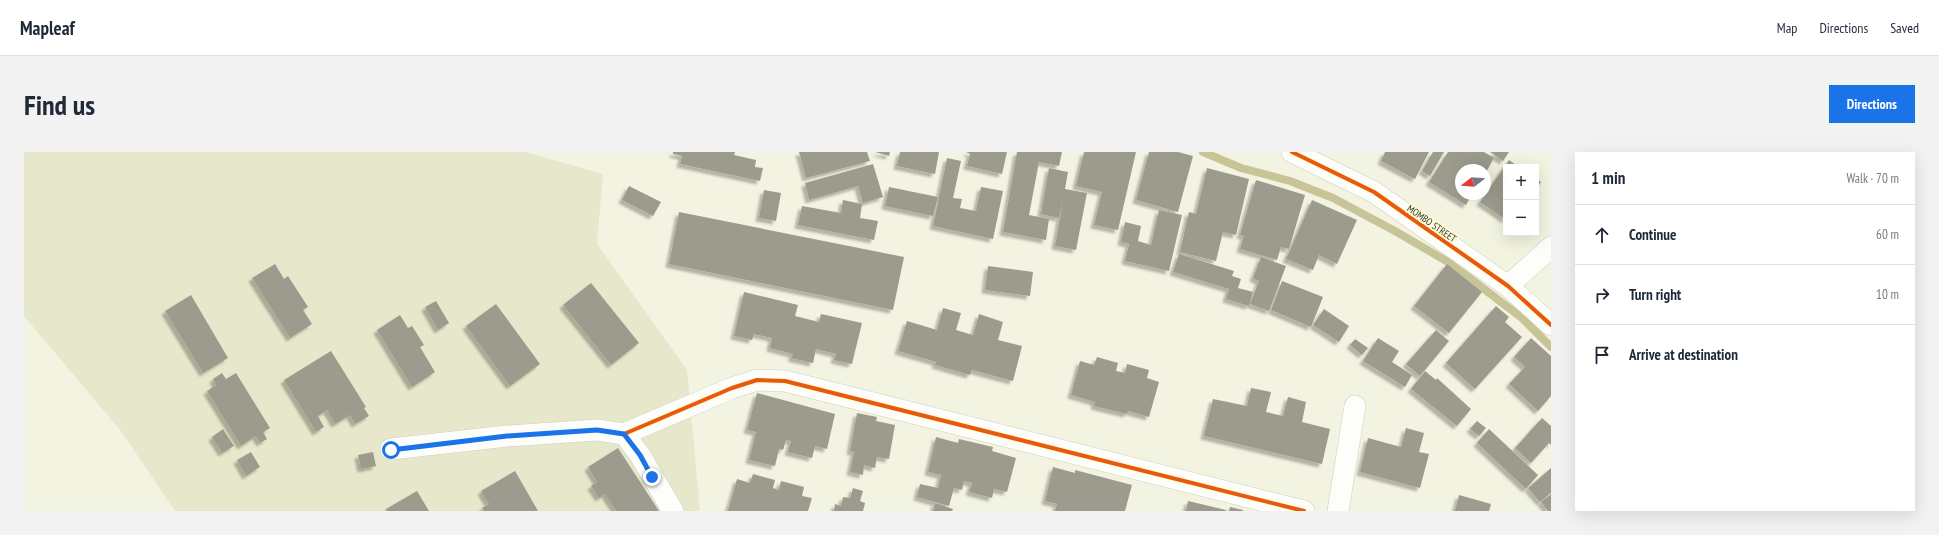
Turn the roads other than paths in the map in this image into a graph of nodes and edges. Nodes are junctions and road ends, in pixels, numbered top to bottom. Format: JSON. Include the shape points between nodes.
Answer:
{"nodes":[{"id":1,"x":1292,"y":152,"type":"edge"},
{"id":2,"x":1551,"y":247,"type":"edge"},
{"id":3,"x":1508,"y":286,"type":"junction"},
{"id":4,"x":1551,"y":325,"type":"edge"},
{"id":5,"x":1355,"y":406,"type":"dead end"},
{"id":6,"x":624,"y":434,"type":"junction"},
{"id":7,"x":391,"y":450,"type":"dead end"},
{"id":8,"x":673,"y":511,"type":"edge"},
{"id":9,"x":1304,"y":511,"type":"edge"},
{"id":10,"x":1338,"y":511,"type":"edge"}],
"edges":[{"from":1,"to":3,"type":"street","name":"MOMBO STREET","via":[[1374,192]]},
{"from":2,"to":3,"type":"street"},
{"from":3,"to":4,"type":"street","name":"MOMBO STREET"},
{"from":5,"to":10,"type":"street"},
{"from":6,"to":7,"type":"street","via":[[597,430],[507,436]]},
{"from":6,"to":8,"type":"street","via":[[640,455]]},
{"from":6,"to":9,"type":"street","via":[[732,388],[757,380],[785,381]]}]}
